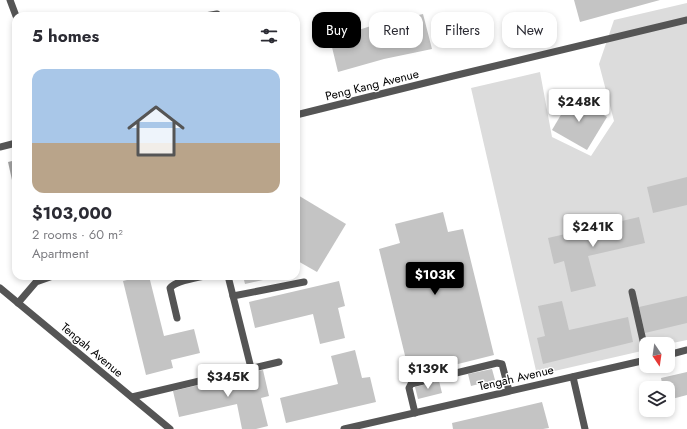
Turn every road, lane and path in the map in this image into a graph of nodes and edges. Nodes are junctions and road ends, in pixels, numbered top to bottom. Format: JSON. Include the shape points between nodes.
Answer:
{"nodes":[{"id":1,"x":10,"y":0,"type":"edge"},
{"id":2,"x":14,"y":12,"type":"edge"},
{"id":3,"x":687,"y":20,"type":"edge"},
{"id":4,"x":300,"y":114,"type":"edge"},
{"id":5,"x":12,"y":144,"type":"edge"},
{"id":6,"x":0,"y":147,"type":"edge"},
{"id":7,"x":41,"y":280,"type":"edge"},
{"id":8,"x":188,"y":280,"type":"edge"},
{"id":9,"x":229,"y":280,"type":"edge"},
{"id":10,"x":304,"y":282,"type":"dead end"},
{"id":11,"x":0,"y":288,"type":"edge"},
{"id":12,"x":632,"y":292,"type":"dead end"},
{"id":13,"x":233,"y":296,"type":"junction"},
{"id":14,"x":18,"y":303,"type":"junction"},
{"id":15,"x":177,"y":318,"type":"dead end"},
{"id":16,"x":642,"y":337,"type":"edge"},
{"id":17,"x":687,"y":350,"type":"edge"},
{"id":18,"x":675,"y":353,"type":"edge"},
{"id":19,"x":279,"y":362,"type":"dead end"},
{"id":20,"x":639,"y":362,"type":"edge"},
{"id":21,"x":251,"y":368,"type":"junction"},
{"id":22,"x":573,"y":377,"type":"junction"},
{"id":23,"x":509,"y":391,"type":"junction"},
{"id":24,"x":132,"y":397,"type":"junction"},
{"id":25,"x":415,"y":413,"type":"junction"},
{"id":26,"x":170,"y":429,"type":"edge"},
{"id":27,"x":344,"y":429,"type":"edge"},
{"id":28,"x":585,"y":429,"type":"edge"}],
"edges":[{"from":1,"to":2,"type":"lane"},
{"from":3,"to":4,"type":"lane","name":"Peng Kang Avenue"},
{"from":5,"to":6,"type":"lane"},
{"from":7,"to":14,"type":"lane","via":[[36,282]]},
{"from":8,"to":15,"type":"lane","via":[[176,283],[170,288]]},
{"from":9,"to":13,"type":"lane"},
{"from":10,"to":13,"type":"lane"},
{"from":11,"to":14,"type":"lane","name":"Tengah Avenue"},
{"from":12,"to":16,"type":"lane"},
{"from":13,"to":21,"type":"lane"},
{"from":14,"to":24,"type":"lane","name":"Tengah Avenue"},
{"from":17,"to":18,"type":"lane"},
{"from":19,"to":21,"type":"lane"},
{"from":20,"to":22,"type":"lane","name":"Tengah Avenue"},
{"from":21,"to":24,"type":"lane"},
{"from":22,"to":23,"type":"lane","name":"Tengah Avenue"},
{"from":22,"to":28,"type":"lane"},
{"from":23,"to":25,"type":"lane","name":"Tengah Avenue"},
{"from":23,"to":25,"type":"lane","via":[[502,364],[497,363],[411,384],[409,388]]},
{"from":24,"to":26,"type":"lane","name":"Tengah Avenue"},
{"from":25,"to":27,"type":"lane","name":"Tengah Avenue"}]}
